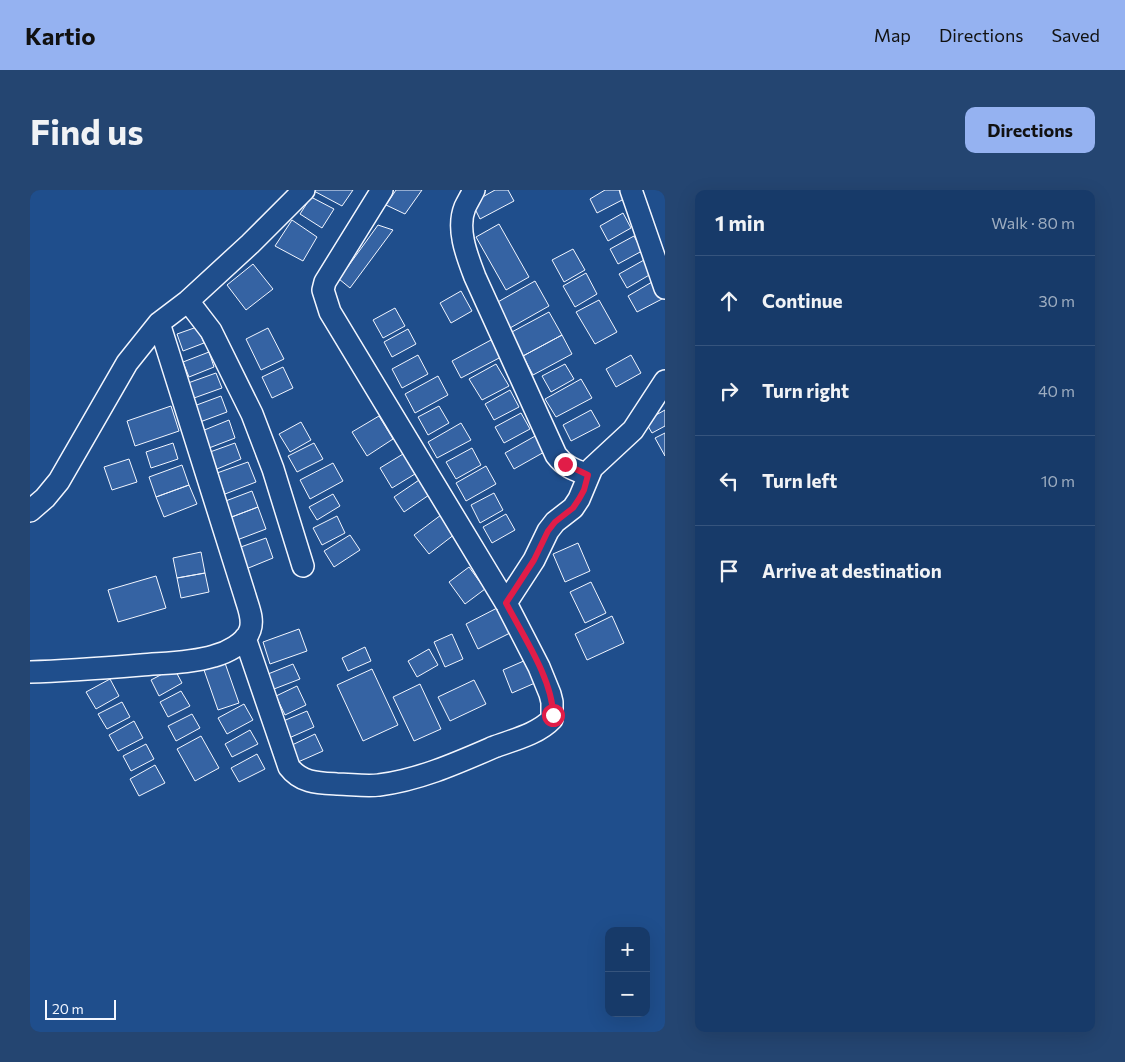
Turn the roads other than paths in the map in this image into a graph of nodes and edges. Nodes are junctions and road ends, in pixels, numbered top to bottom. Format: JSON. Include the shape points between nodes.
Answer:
{"nodes":[{"id":1,"x":304,"y":190,"type":"edge"},
{"id":2,"x":382,"y":190,"type":"edge"},
{"id":3,"x":474,"y":190,"type":"edge"},
{"id":4,"x":631,"y":190,"type":"edge"},
{"id":5,"x":665,"y":288,"type":"edge"},
{"id":6,"x":188,"y":301,"type":"junction"},
{"id":7,"x":159,"y":323,"type":"junction"},
{"id":8,"x":665,"y":380,"type":"edge"},
{"id":9,"x":588,"y":475,"type":"junction"},
{"id":10,"x":30,"y":511,"type":"edge"},
{"id":11,"x":302,"y":566,"type":"dead end"},
{"id":12,"x":506,"y":603,"type":"junction"},
{"id":13,"x":245,"y":638,"type":"junction"},
{"id":14,"x":30,"y":672,"type":"edge"}],
"edges":[{"from":1,"to":6,"type":"street"},
{"from":2,"to":12,"type":"street","via":[[323,290],[330,312]]},
{"from":3,"to":9,"type":"street","via":[[463,215],[462,231],[475,277],[556,455],[568,467]]},
{"from":4,"to":5,"type":"street"},
{"from":6,"to":7,"type":"street"},
{"from":6,"to":11,"type":"street","via":[[211,330],[252,414],[273,468]]},
{"from":7,"to":10,"type":"street","via":[[127,363],[59,481]]},
{"from":7,"to":13,"type":"street","via":[[252,621]]},
{"from":8,"to":9,"type":"street","via":[[640,422],[595,463]]},
{"from":9,"to":12,"type":"street","via":[[579,499],[548,531],[534,560]]},
{"from":12,"to":13,"type":"street","via":[[550,694],[552,719],[529,733],[441,769],[377,786],[316,783],[294,774],[285,760]]},
{"from":13,"to":14,"type":"street","via":[[227,651],[201,659]]}]}
